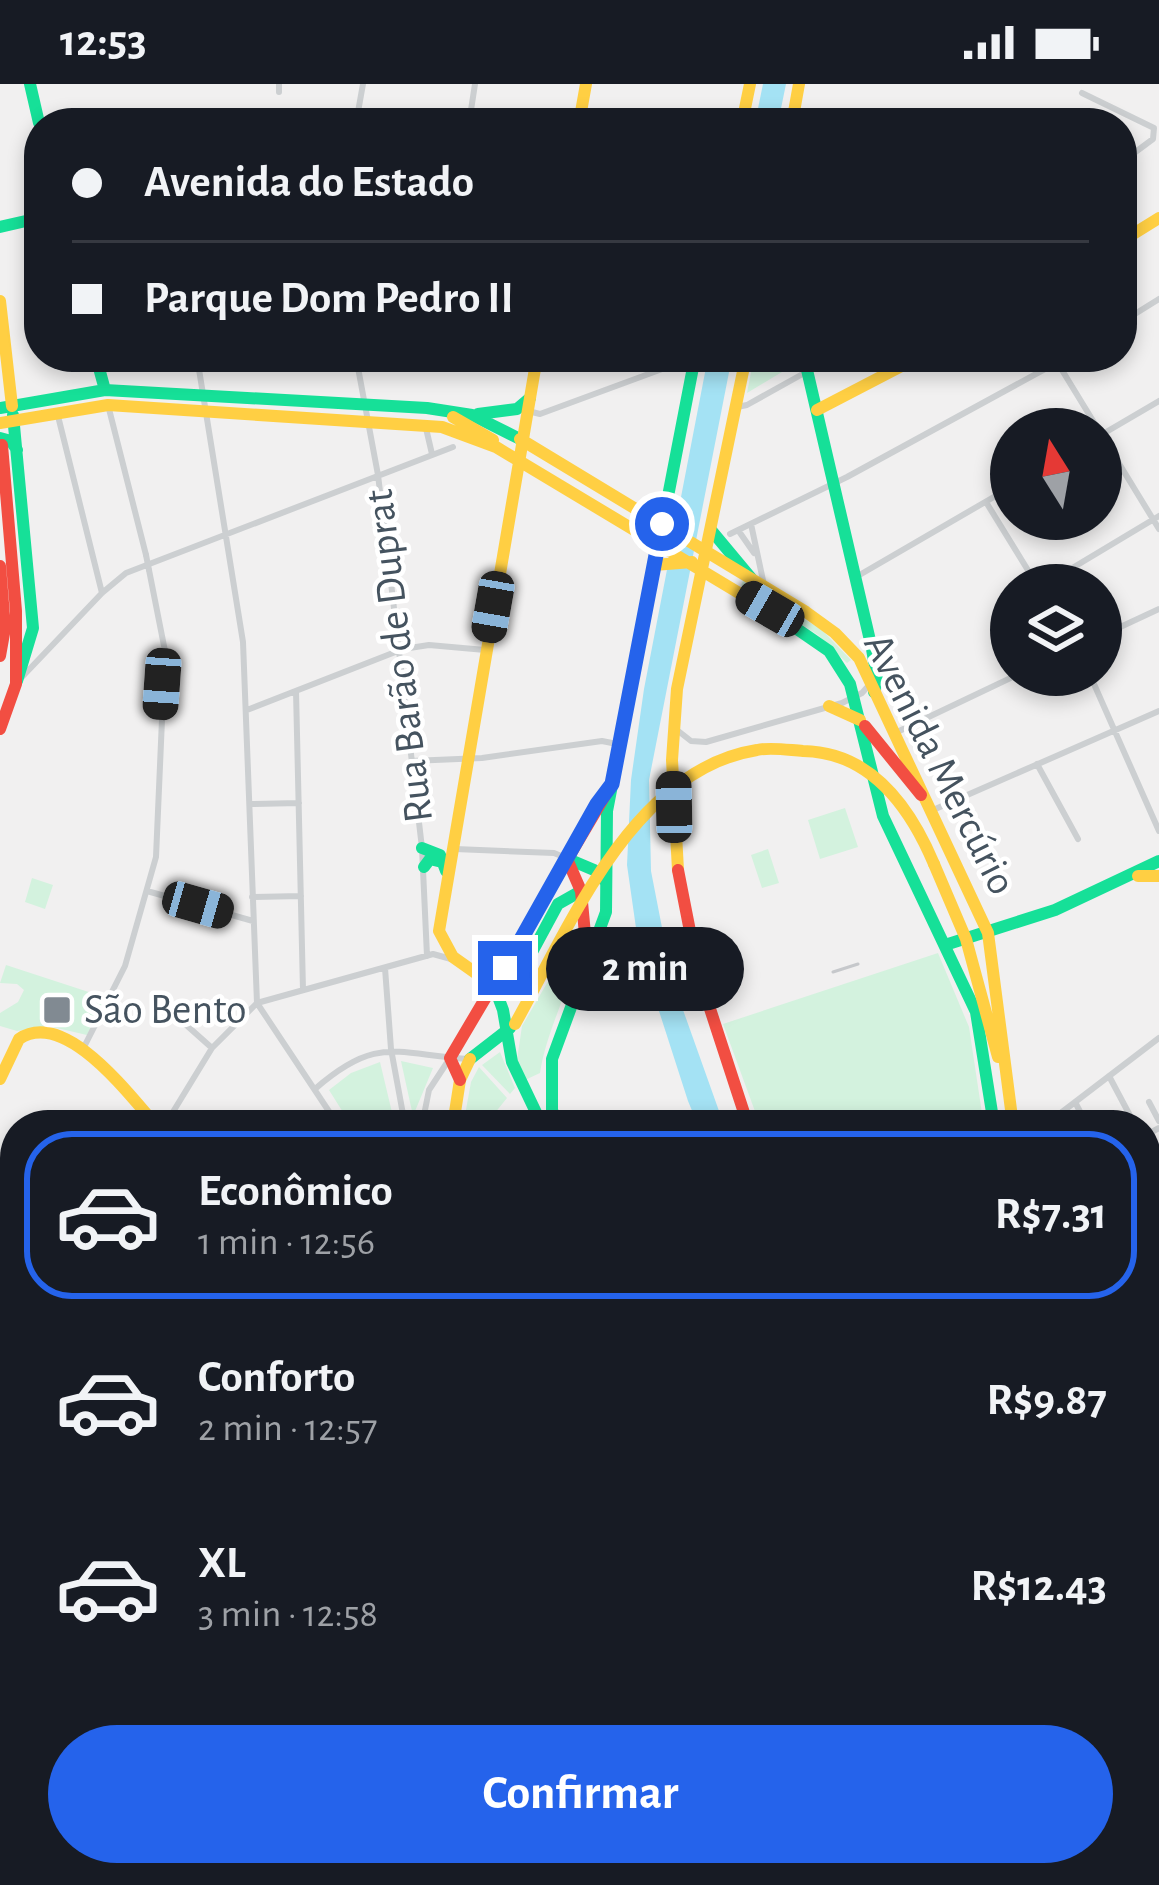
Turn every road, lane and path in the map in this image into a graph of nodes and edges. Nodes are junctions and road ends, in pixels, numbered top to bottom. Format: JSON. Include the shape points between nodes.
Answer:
{"nodes":[{"id":1,"x":1082,"y":93,"type":"dead end"},
{"id":2,"x":1113,"y":108,"type":"edge"},
{"id":3,"x":1137,"y":120,"type":"edge"},
{"id":4,"x":1137,"y":151,"type":"edge"},
{"id":5,"x":0,"y":301,"type":"edge"},
{"id":6,"x":100,"y":372,"type":"edge"},
{"id":7,"x":199,"y":372,"type":"edge"},
{"id":8,"x":358,"y":372,"type":"edge"},
{"id":9,"x":534,"y":372,"type":"edge"},
{"id":10,"x":648,"y":372,"type":"edge"},
{"id":11,"x":693,"y":372,"type":"edge"},
{"id":12,"x":743,"y":372,"type":"edge"},
{"id":13,"x":794,"y":372,"type":"edge"},
{"id":14,"x":808,"y":372,"type":"edge"},
{"id":15,"x":890,"y":372,"type":"edge"},
{"id":16,"x":1035,"y":372,"type":"edge"},
{"id":17,"x":1063,"y":372,"type":"edge"},
{"id":18,"x":4,"y":381,"type":"edge"},
{"id":19,"x":104,"y":390,"type":"junction"},
{"id":20,"x":203,"y":395,"type":"junction"},
{"id":21,"x":1159,"y":401,"type":"edge"},
{"id":22,"x":108,"y":405,"type":"junction"},
{"id":23,"x":364,"y":405,"type":"junction"},
{"id":24,"x":529,"y":405,"type":"junction"},
{"id":25,"x":736,"y":407,"type":"junction"},
{"id":26,"x":427,"y":408,"type":"junction"},
{"id":27,"x":1085,"y":408,"type":"edge"},
{"id":28,"x":817,"y":410,"type":"junction"},
{"id":29,"x":206,"y":411,"type":"junction"},
{"id":30,"x":57,"y":412,"type":"junction"},
{"id":31,"x":6,"y":414,"type":"edge"},
{"id":32,"x":472,"y":415,"type":"junction"},
{"id":33,"x":368,"y":421,"type":"junction"},
{"id":34,"x":1122,"y":421,"type":"edge"},
{"id":35,"x":425,"y":424,"type":"junction"},
{"id":36,"x":523,"y":440,"type":"junction"},
{"id":37,"x":1,"y":441,"type":"edge"},
{"id":38,"x":496,"y":444,"type":"junction"},
{"id":39,"x":453,"y":447,"type":"dead end"},
{"id":40,"x":18,"y":454,"type":"junction"},
{"id":41,"x":432,"y":454,"type":"junction"},
{"id":42,"x":519,"y":461,"type":"junction"},
{"id":43,"x":1122,"y":466,"type":"edge"},
{"id":44,"x":378,"y":475,"type":"junction"},
{"id":45,"x":834,"y":484,"type":"junction"},
{"id":46,"x":990,"y":500,"type":"edge"},
{"id":47,"x":986,"y":502,"type":"junction"},
{"id":48,"x":1156,"y":518,"type":"edge"},
{"id":49,"x":752,"y":524,"type":"junction"},
{"id":50,"x":668,"y":528,"type":"junction"},
{"id":51,"x":711,"y":530,"type":"junction"},
{"id":52,"x":1159,"y":530,"type":"edge"},
{"id":53,"x":225,"y":535,"type":"junction"},
{"id":54,"x":664,"y":545,"type":"junction"},
{"id":55,"x":705,"y":550,"type":"junction"},
{"id":56,"x":757,"y":555,"type":"junction"},
{"id":57,"x":660,"y":564,"type":"junction"},
{"id":58,"x":1026,"y":564,"type":"edge"},
{"id":59,"x":1076,"y":564,"type":"edge"},
{"id":60,"x":697,"y":565,"type":"junction"},
{"id":61,"x":0,"y":566,"type":"edge"},
{"id":62,"x":751,"y":578,"type":"junction"},
{"id":63,"x":856,"y":578,"type":"junction"},
{"id":64,"x":765,"y":587,"type":"junction"},
{"id":65,"x":102,"y":593,"type":"junction"},
{"id":66,"x":1159,"y":609,"type":"edge"},
{"id":67,"x":1122,"y":626,"type":"edge"},
{"id":68,"x":485,"y":650,"type":"junction"},
{"id":69,"x":399,"y":651,"type":"junction"},
{"id":70,"x":0,"y":656,"type":"edge"},
{"id":71,"x":16,"y":684,"type":"junction"},
{"id":72,"x":874,"y":685,"type":"junction"},
{"id":73,"x":990,"y":688,"type":"edge"},
{"id":74,"x":296,"y":691,"type":"junction"},
{"id":75,"x":1100,"y":696,"type":"edge"},
{"id":76,"x":829,"y":706,"type":"junction"},
{"id":77,"x":247,"y":710,"type":"junction"},
{"id":78,"x":858,"y":710,"type":"junction"},
{"id":79,"x":1159,"y":711,"type":"edge"},
{"id":80,"x":674,"y":728,"type":"junction"},
{"id":81,"x":0,"y":729,"type":"edge"},
{"id":82,"x":1115,"y":730,"type":"junction"},
{"id":83,"x":895,"y":733,"type":"junction"},
{"id":84,"x":620,"y":745,"type":"junction"},
{"id":85,"x":466,"y":760,"type":"junction"},
{"id":86,"x":412,"y":761,"type":"junction"},
{"id":87,"x":1037,"y":764,"type":"junction"},
{"id":88,"x":612,"y":784,"type":"junction"},
{"id":89,"x":299,"y":803,"type":"junction"},
{"id":90,"x":250,"y":804,"type":"junction"},
{"id":91,"x":932,"y":808,"type":"junction"},
{"id":92,"x":1159,"y":831,"type":"edge"},
{"id":93,"x":1078,"y":839,"type":"dead end"},
{"id":94,"x":436,"y":850,"type":"junction"},
{"id":95,"x":567,"y":859,"type":"junction"},
{"id":96,"x":1159,"y":861,"type":"edge"},
{"id":97,"x":424,"y":867,"type":"junction"},
{"id":98,"x":446,"y":875,"type":"junction"},
{"id":99,"x":1138,"y":876,"type":"junction"},
{"id":100,"x":1159,"y":876,"type":"edge"},
{"id":101,"x":608,"y":884,"type":"junction"},
{"id":102,"x":148,"y":891,"type":"junction"},
{"id":103,"x":581,"y":891,"type":"junction"},
{"id":104,"x":301,"y":896,"type":"junction"},
{"id":105,"x":252,"y":897,"type":"junction"},
{"id":106,"x":434,"y":913,"type":"junction"},
{"id":107,"x":253,"y":921,"type":"junction"},
{"id":108,"x":434,"y":931,"type":"junction"},
{"id":109,"x":988,"y":933,"type":"junction"},
{"id":110,"x":966,"y":939,"type":"junction"},
{"id":111,"x":945,"y":944,"type":"junction"},
{"id":112,"x":427,"y":956,"type":"junction"},
{"id":113,"x":457,"y":962,"type":"junction"},
{"id":114,"x":587,"y":967,"type":"junction"},
{"id":115,"x":385,"y":968,"type":"junction"},
{"id":116,"x":962,"y":979,"type":"junction"},
{"id":117,"x":494,"y":986,"type":"junction"},
{"id":118,"x":303,"y":990,"type":"junction"},
{"id":119,"x":157,"y":999,"type":"dead end"},
{"id":120,"x":256,"y":1003,"type":"junction"},
{"id":121,"x":991,"y":1024,"type":"junction"},
{"id":122,"x":510,"y":1029,"type":"junction"},
{"id":123,"x":1159,"y":1038,"type":"edge"},
{"id":124,"x":84,"y":1047,"type":"junction"},
{"id":125,"x":212,"y":1048,"type":"junction"},
{"id":126,"x":391,"y":1049,"type":"junction"},
{"id":127,"x":450,"y":1058,"type":"junction"},
{"id":128,"x":470,"y":1059,"type":"junction"},
{"id":129,"x":1109,"y":1076,"type":"junction"},
{"id":130,"x":0,"y":1078,"type":"edge"},
{"id":131,"x":460,"y":1080,"type":"junction"},
{"id":132,"x":1008,"y":1082,"type":"junction"},
{"id":133,"x":314,"y":1089,"type":"junction"},
{"id":134,"x":1075,"y":1102,"type":"junction"},
{"id":135,"x":1148,"y":1102,"type":"dead end"},
{"id":136,"x":142,"y":1110,"type":"edge"},
{"id":137,"x":174,"y":1110,"type":"edge"},
{"id":138,"x":328,"y":1110,"type":"edge"},
{"id":139,"x":402,"y":1110,"type":"edge"},
{"id":140,"x":426,"y":1110,"type":"edge"},
{"id":141,"x":455,"y":1110,"type":"edge"},
{"id":142,"x":534,"y":1110,"type":"edge"},
{"id":143,"x":552,"y":1110,"type":"edge"},
{"id":144,"x":742,"y":1110,"type":"edge"},
{"id":145,"x":992,"y":1110,"type":"edge"},
{"id":146,"x":998,"y":1110,"type":"edge"},
{"id":147,"x":1011,"y":1110,"type":"edge"},
{"id":148,"x":1065,"y":1110,"type":"edge"},
{"id":149,"x":1079,"y":1110,"type":"edge"},
{"id":150,"x":1127,"y":1110,"type":"edge"},
{"id":151,"x":1152,"y":1110,"type":"edge"}],
"edges":[{"from":1,"to":2,"type":"street"},
{"from":3,"to":4,"type":"street","via":[[1154,128]]},
{"from":5,"to":18,"type":"main road"},
{"from":6,"to":19,"type":"main road"},
{"from":7,"to":20,"type":"street"},
{"from":8,"to":23,"type":"street","name":"Rua Barão de Duprat"},
{"from":9,"to":24,"type":"main road"},
{"from":10,"to":24,"type":"street","via":[[540,414]]},
{"from":11,"to":50,"type":"main road"},
{"from":12,"to":25,"type":"main road"},
{"from":13,"to":25,"type":"street"},
{"from":14,"to":28,"type":"main road"},
{"from":15,"to":28,"type":"main road"},
{"from":16,"to":45,"type":"street"},
{"from":17,"to":27,"type":"street"},
{"from":18,"to":31,"type":"main road"},
{"from":19,"to":20,"type":"main road"},
{"from":19,"to":31,"type":"main road"},
{"from":20,"to":23,"type":"main road"},
{"from":20,"to":29,"type":"street"},
{"from":21,"to":34,"type":"street"},
{"from":22,"to":29,"type":"main road"},
{"from":22,"to":30,"type":"main road"},
{"from":22,"to":102,"type":"street","bridge":true,"via":[[165,652],[158,844]]},
{"from":23,"to":26,"type":"main road"},
{"from":23,"to":33,"type":"street","name":"Rua Barão de Duprat"},
{"from":24,"to":32,"type":"main road"},
{"from":24,"to":36,"type":"main road"},
{"from":25,"to":51,"type":"main road"},
{"from":26,"to":32,"type":"main road"},
{"from":26,"to":38,"type":"main road"},
{"from":28,"to":45,"type":"main road"},
{"from":29,"to":33,"type":"main road"},
{"from":29,"to":53,"type":"street"},
{"from":30,"to":31,"type":"main road"},
{"from":30,"to":65,"type":"street"},
{"from":31,"to":40,"type":"main road"},
{"from":32,"to":36,"type":"main road","name":"Avenida Mercúrio"},
{"from":33,"to":35,"type":"main road"},
{"from":33,"to":44,"type":"street","name":"Rua Barão de Duprat"},
{"from":35,"to":38,"type":"main road"},
{"from":35,"to":41,"type":"street"},
{"from":36,"to":42,"type":"main road"},
{"from":36,"to":50,"type":"main road","name":"Avenida Mercúrio"},
{"from":37,"to":40,"type":"main road"},
{"from":37,"to":71,"type":"main road"},
{"from":38,"to":42,"type":"main road","name":"Avenida Mercúrio"},
{"from":39,"to":41,"type":"street"},
{"from":40,"to":71,"type":"main road","via":[[33,628]]},
{"from":41,"to":44,"type":"street"},
{"from":42,"to":54,"type":"main road","name":"Avenida Mercúrio"},
{"from":42,"to":68,"type":"main road"},
{"from":43,"to":48,"type":"street"},
{"from":44,"to":53,"type":"street"},
{"from":44,"to":69,"type":"street","name":"Rua Barão de Duprat"},
{"from":45,"to":49,"type":"street"},
{"from":45,"to":63,"type":"main road"},
{"from":46,"to":47,"type":"street"},
{"from":47,"to":58,"type":"street"},
{"from":47,"to":63,"type":"street"},
{"from":48,"to":52,"type":"street"},
{"from":48,"to":59,"type":"street"},
{"from":49,"to":56,"type":"street"},
{"from":49,"to":56,"type":"street","via":[[734,532]]},
{"from":50,"to":54,"type":"main road"},
{"from":50,"to":55,"type":"main road","name":"Avenida Mercúrio"},
{"from":51,"to":55,"type":"main road"},
{"from":51,"to":62,"type":"main road"},
{"from":53,"to":65,"type":"street","via":[[126,573]]},
{"from":53,"to":77,"type":"street"},
{"from":54,"to":57,"type":"main road"},
{"from":54,"to":60,"type":"main road","name":"Avenida Mercúrio"},
{"from":55,"to":60,"type":"main road"},
{"from":55,"to":62,"type":"main road","name":"Avenida Mercúrio"},
{"from":56,"to":64,"type":"street"},
{"from":57,"to":60,"type":"main road"},
{"from":57,"to":84,"type":"main road"},
{"from":60,"to":78,"type":"main road","name":"Avenida Mercúrio","via":[[811,636],[841,667]]},
{"from":60,"to":80,"type":"main road"},
{"from":61,"to":70,"type":"main road"},
{"from":62,"to":64,"type":"main road","name":"Avenida Mercúrio"},
{"from":63,"to":72,"type":"main road"},
{"from":64,"to":72,"type":"main road","name":"Avenida Mercúrio","via":[[836,633]]},
{"from":65,"to":71,"type":"street"},
{"from":66,"to":67,"type":"street"},
{"from":68,"to":69,"type":"street"},
{"from":68,"to":85,"type":"main road"},
{"from":69,"to":74,"type":"street"},
{"from":69,"to":86,"type":"street","name":"Rua Barão de Duprat"},
{"from":71,"to":81,"type":"main road"},
{"from":72,"to":78,"type":"street"},
{"from":72,"to":83,"type":"main road","name":"Avenida Mercúrio"},
{"from":73,"to":83,"type":"street"},
{"from":74,"to":77,"type":"street"},
{"from":74,"to":89,"type":"street"},
{"from":75,"to":82,"type":"street"},
{"from":76,"to":78,"type":"street"},
{"from":76,"to":78,"type":"main road"},
{"from":76,"to":80,"type":"street","via":[[706,742]]},
{"from":77,"to":90,"type":"street"},
{"from":78,"to":91,"type":"main road"},
{"from":78,"to":111,"type":"main road","name":"Avenida Mercúrio","via":[[884,815]]},
{"from":79,"to":82,"type":"street"},
{"from":80,"to":144,"type":"main road","via":[[684,920]]},
{"from":82,"to":87,"type":"street"},
{"from":82,"to":92,"type":"street"},
{"from":83,"to":91,"type":"main road","name":"Avenida Mercúrio"},
{"from":84,"to":85,"type":"street"},
{"from":84,"to":88,"type":"main road"},
{"from":85,"to":86,"type":"street"},
{"from":85,"to":94,"type":"main road"},
{"from":86,"to":94,"type":"street","name":"Rua Barão de Duprat"},
{"from":87,"to":91,"type":"street"},
{"from":87,"to":93,"type":"street"},
{"from":88,"to":95,"type":"main road"},
{"from":88,"to":101,"type":"main road"},
{"from":89,"to":90,"type":"street"},
{"from":89,"to":104,"type":"street"},
{"from":90,"to":105,"type":"street"},
{"from":91,"to":109,"type":"main road","name":"Avenida Mercúrio"},
{"from":94,"to":95,"type":"street"},
{"from":94,"to":97,"type":"street","name":"Rua Barão de Duprat"},
{"from":94,"to":98,"type":"main road"},
{"from":95,"to":101,"type":"main road"},
{"from":95,"to":103,"type":"main road"},
{"from":95,"to":117,"type":"main road"},
{"from":96,"to":99,"type":"main road"},
{"from":97,"to":98,"type":"main road","via":[[435,858]]},
{"from":97,"to":106,"type":"street","name":"Rua Barão de Duprat"},
{"from":98,"to":106,"type":"main road"},
{"from":99,"to":100,"type":"main road"},
{"from":99,"to":109,"type":"main road"},
{"from":101,"to":114,"type":"main road"},
{"from":102,"to":107,"type":"street"},
{"from":102,"to":124,"type":"street","via":[[112,996]]},
{"from":103,"to":114,"type":"main road"},
{"from":103,"to":117,"type":"main road","via":[[558,904],[517,980]]},
{"from":104,"to":105,"type":"street"},
{"from":104,"to":118,"type":"street"},
{"from":105,"to":107,"type":"street"},
{"from":106,"to":108,"type":"main road"},
{"from":107,"to":120,"type":"street"},
{"from":108,"to":112,"type":"street"},
{"from":108,"to":113,"type":"main road"},
{"from":109,"to":110,"type":"main road"},
{"from":109,"to":132,"type":"main road","name":"Avenida Mercúrio"},
{"from":110,"to":111,"type":"main road"},
{"from":110,"to":121,"type":"main road"},
{"from":110,"to":122,"type":"main road","bridge":true,"via":[[920,829],[896,794],[849,761],[769,749],[675,784],[623,836]]},
{"from":111,"to":116,"type":"main road","name":"Avenida Mercúrio"},
{"from":112,"to":113,"type":"street"},
{"from":112,"to":115,"type":"street"},
{"from":113,"to":117,"type":"main road"},
{"from":114,"to":143,"type":"main road","via":[[553,1059]]},
{"from":115,"to":118,"type":"street"},
{"from":115,"to":126,"type":"street"},
{"from":116,"to":121,"type":"main road"},
{"from":116,"to":145,"type":"main road","name":"Avenida Mercúrio","via":[[976,1012]]},
{"from":117,"to":122,"type":"main road"},
{"from":117,"to":127,"type":"main road"},
{"from":118,"to":120,"type":"street"},
{"from":119,"to":125,"type":"street"},
{"from":120,"to":125,"type":"street"},
{"from":120,"to":133,"type":"street"},
{"from":121,"to":132,"type":"main road"},
{"from":122,"to":128,"type":"main road"},
{"from":122,"to":142,"type":"main road","via":[[517,1077]]},
{"from":123,"to":129,"type":"street"},
{"from":124,"to":130,"type":"main road","via":[[29,1032]]},
{"from":124,"to":136,"type":"main road"},
{"from":125,"to":137,"type":"street"},
{"from":126,"to":127,"type":"street"},
{"from":126,"to":133,"type":"street","via":[[343,1066]]},
{"from":126,"to":139,"type":"street"},
{"from":127,"to":128,"type":"street"},
{"from":127,"to":131,"type":"main road"},
{"from":127,"to":140,"type":"street"},
{"from":128,"to":131,"type":"main road"},
{"from":129,"to":134,"type":"street"},
{"from":129,"to":150,"type":"street"},
{"from":131,"to":141,"type":"main road"},
{"from":132,"to":146,"type":"main road"},
{"from":132,"to":147,"type":"main road"},
{"from":133,"to":138,"type":"street"},
{"from":134,"to":148,"type":"street"},
{"from":134,"to":149,"type":"street"},
{"from":135,"to":151,"type":"street"}]}
